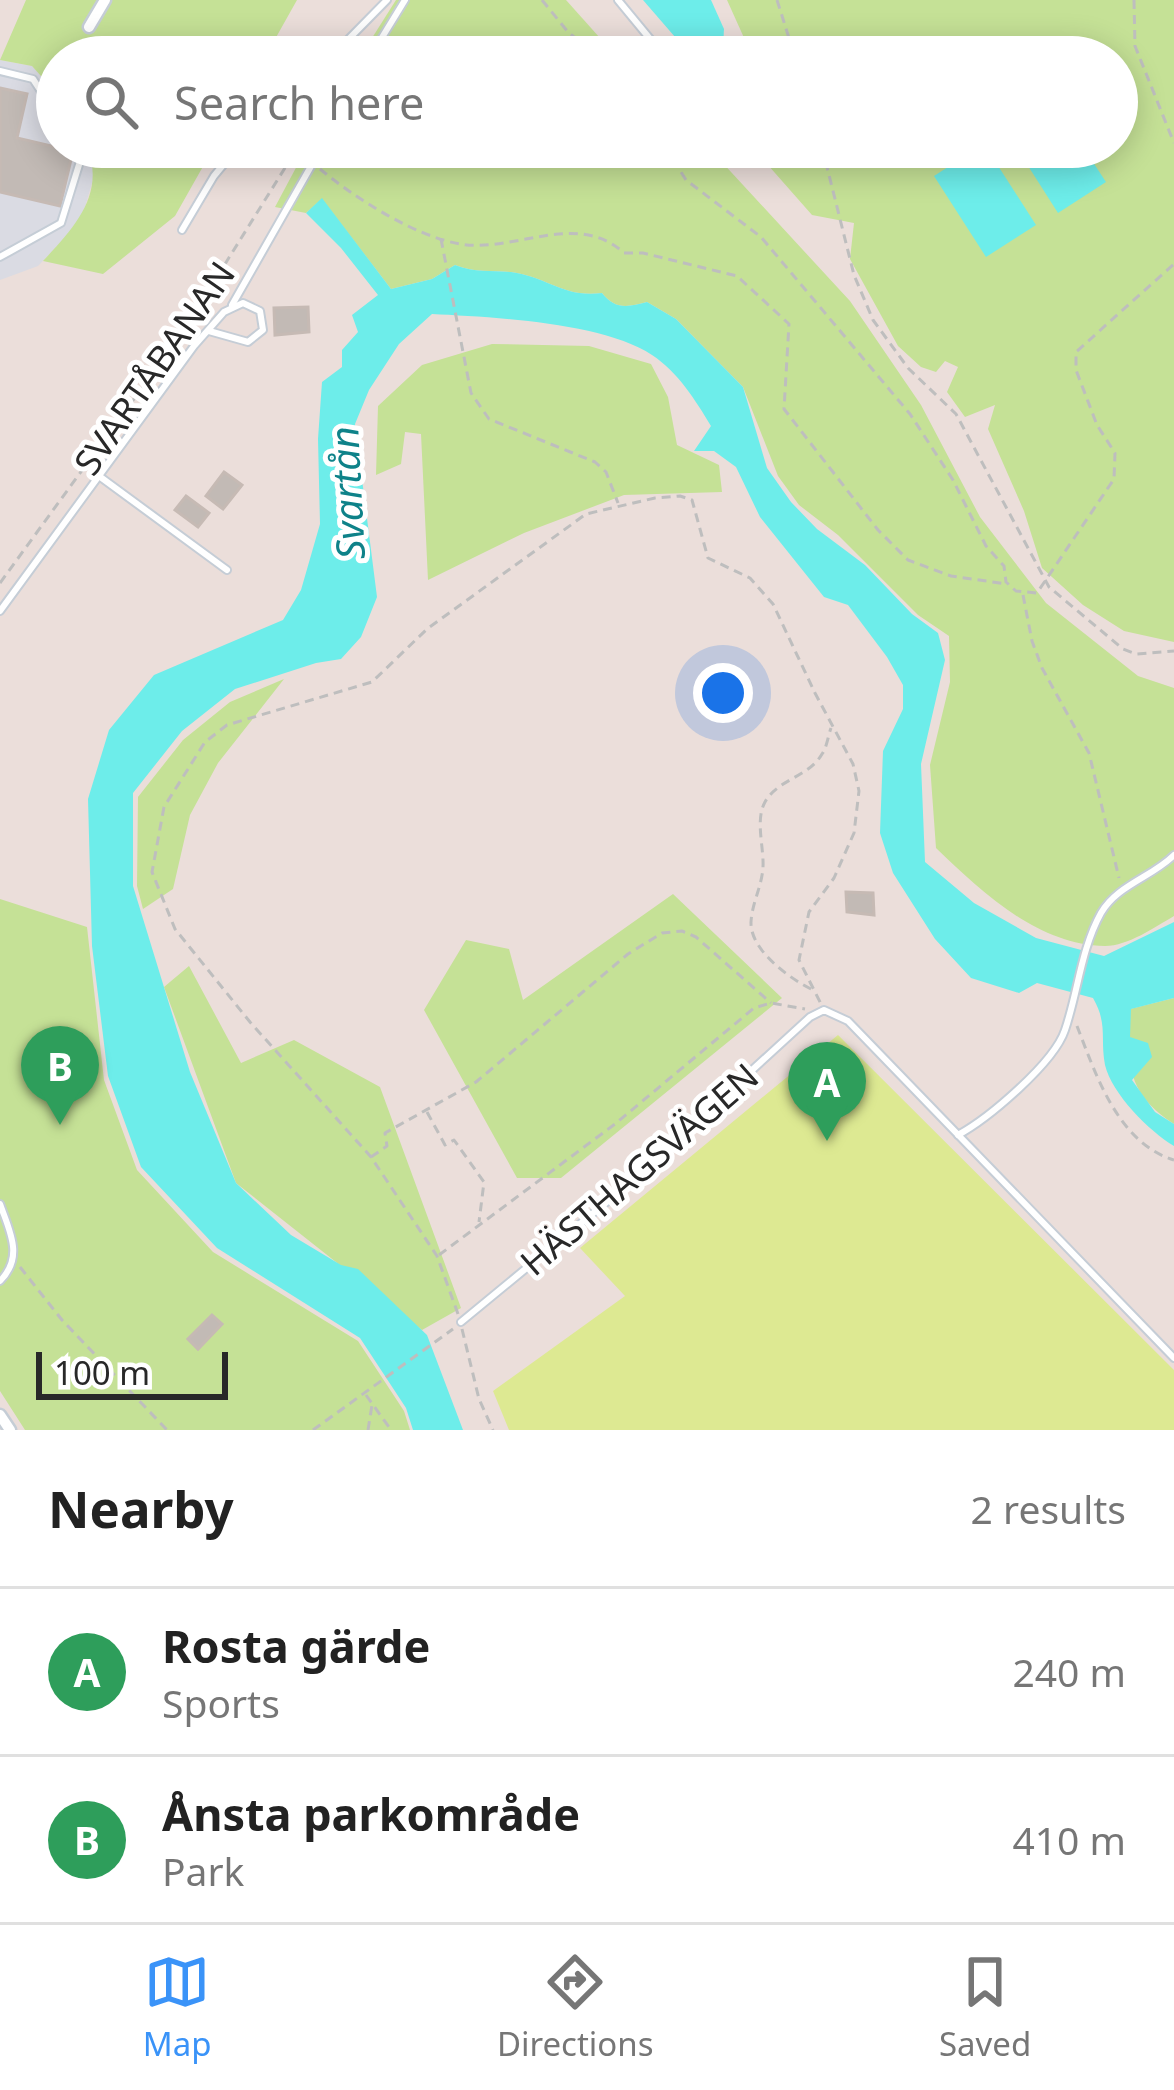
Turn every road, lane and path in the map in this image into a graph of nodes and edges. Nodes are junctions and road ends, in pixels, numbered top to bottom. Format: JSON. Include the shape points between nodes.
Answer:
{"nodes":[{"id":1,"x":105,"y":0,"type":"edge"},
{"id":2,"x":405,"y":0,"type":"edge"},
{"id":3,"x":542,"y":0,"type":"edge"},
{"id":4,"x":618,"y":0,"type":"edge"},
{"id":5,"x":777,"y":0,"type":"edge"},
{"id":6,"x":1134,"y":0,"type":"edge"},
{"id":7,"x":385,"y":3,"type":"edge"},
{"id":8,"x":89,"y":27,"type":"dead end"},
{"id":9,"x":352,"y":36,"type":"edge"},
{"id":10,"x":383,"y":36,"type":"edge"},
{"id":11,"x":573,"y":36,"type":"edge"},
{"id":12,"x":648,"y":36,"type":"edge"},
{"id":13,"x":788,"y":36,"type":"edge"},
{"id":14,"x":1135,"y":36,"type":"edge"},
{"id":15,"x":1138,"y":53,"type":"edge"},
{"id":16,"x":0,"y":71,"type":"edge"},
{"id":17,"x":36,"y":84,"type":"edge"},
{"id":18,"x":1174,"y":143,"type":"edge"},
{"id":19,"x":78,"y":168,"type":"edge"},
{"id":20,"x":221,"y":168,"type":"edge"},
{"id":21,"x":285,"y":168,"type":"edge"},
{"id":22,"x":312,"y":168,"type":"edge"},
{"id":23,"x":320,"y":168,"type":"edge"},
{"id":24,"x":678,"y":168,"type":"edge"},
{"id":25,"x":827,"y":168,"type":"edge"},
{"id":26,"x":182,"y":230,"type":"dead end"},
{"id":27,"x":441,"y":237,"type":"junction"},
{"id":28,"x":0,"y":256,"type":"edge"},
{"id":29,"x":1174,"y":264,"type":"edge"},
{"id":30,"x":232,"y":305,"type":"junction"},
{"id":31,"x":209,"y":331,"type":"junction"},
{"id":32,"x":99,"y":476,"type":"junction"},
{"id":33,"x":619,"y":506,"type":"junction"},
{"id":34,"x":227,"y":570,"type":"dead end"},
{"id":35,"x":1046,"y":582,"type":"junction"},
{"id":36,"x":0,"y":584,"type":"edge"},
{"id":37,"x":1009,"y":585,"type":"junction"},
{"id":38,"x":1023,"y":592,"type":"junction"},
{"id":39,"x":0,"y":611,"type":"edge"},
{"id":40,"x":1174,"y":651,"type":"edge"},
{"id":41,"x":832,"y":725,"type":"junction"},
{"id":42,"x":1174,"y":855,"type":"edge"},
{"id":43,"x":1120,"y":892,"type":"junction"},
{"id":44,"x":813,"y":990,"type":"junction"},
{"id":45,"x":771,"y":1003,"type":"junction"},
{"id":46,"x":824,"y":1010,"type":"junction"},
{"id":47,"x":1068,"y":1015,"type":"junction"},
{"id":48,"x":426,"y":1109,"type":"junction"},
{"id":49,"x":957,"y":1135,"type":"junction"},
{"id":50,"x":371,"y":1157,"type":"junction"},
{"id":51,"x":1174,"y":1160,"type":"edge"},
{"id":52,"x":0,"y":1204,"type":"edge"},
{"id":53,"x":479,"y":1224,"type":"junction"},
{"id":54,"x":436,"y":1256,"type":"junction"},
{"id":55,"x":14,"y":1259,"type":"junction"},
{"id":56,"x":0,"y":1281,"type":"edge"},
{"id":57,"x":461,"y":1322,"type":"junction"},
{"id":58,"x":1174,"y":1358,"type":"edge"},
{"id":59,"x":364,"y":1394,"type":"junction"},
{"id":60,"x":373,"y":1403,"type":"junction"},
{"id":61,"x":0,"y":1415,"type":"edge"},
{"id":62,"x":10,"y":1430,"type":"edge"},
{"id":63,"x":167,"y":1430,"type":"edge"},
{"id":64,"x":313,"y":1430,"type":"edge"},
{"id":65,"x":368,"y":1430,"type":"edge"},
{"id":66,"x":391,"y":1430,"type":"edge"},
{"id":67,"x":493,"y":1430,"type":"edge"}],
"edges":[{"from":1,"to":8,"type":"street"},
{"from":2,"to":10,"type":"lane"},
{"from":3,"to":11,"type":"path"},
{"from":4,"to":12,"type":"lane"},
{"from":5,"to":13,"type":"path"},
{"from":6,"to":14,"type":"path"},
{"from":7,"to":9,"type":"lane"},
{"from":15,"to":18,"type":"path"},
{"from":16,"to":17,"type":"lane"},
{"from":19,"to":28,"type":"lane","via":[[61,223]]},
{"from":20,"to":26,"type":"lane"},
{"from":21,"to":36,"type":"path","name":"SVARTÅBANAN","via":[[194,314]]},
{"from":22,"to":30,"type":"lane"},
{"from":23,"to":27,"type":"path","via":[[405,224]]},
{"from":24,"to":37,"type":"path","via":[[761,237],[910,414]]},
{"from":25,"to":35,"type":"path","via":[[873,320],[956,414]]},
{"from":27,"to":33,"type":"path","via":[[471,393],[489,419],[595,462]]},
{"from":27,"to":37,"type":"path","via":[[496,244],[583,234],[624,253],[737,277],[789,324],[784,409],[878,530],[908,560]]},
{"from":29,"to":35,"type":"path","via":[[1076,352],[1097,425],[1115,453],[1114,479]]},
{"from":30,"to":31,"type":"lane"},
{"from":30,"to":31,"type":"lane","via":[[260,311],[263,330],[248,342]]},
{"from":31,"to":32,"type":"lane"},
{"from":32,"to":34,"type":"lane"},
{"from":32,"to":39,"type":"lane"},
{"from":33,"to":41,"type":"path","via":[[692,500],[708,558],[750,578],[773,604]]},
{"from":33,"to":50,"type":"path","via":[[586,514],[550,538],[427,629],[372,682],[227,725],[205,742],[164,807],[152,872],[175,929]]},
{"from":35,"to":38,"type":"path","via":[[1037,593]]},
{"from":35,"to":40,"type":"path","via":[[1123,649]]},
{"from":37,"to":38,"type":"path"},
{"from":38,"to":43,"type":"path","via":[[1042,668],[1089,753]]},
{"from":41,"to":44,"type":"path","via":[[859,791],[854,833],[809,913],[800,960]]},
{"from":41,"to":44,"type":"path","via":[[823,754],[762,808],[763,874],[751,920],[768,955]]},
{"from":42,"to":43,"type":"lane"},
{"from":43,"to":47,"type":"lane","via":[[1090,938]]},
{"from":44,"to":46,"type":"path"},
{"from":45,"to":46,"type":"path"},
{"from":45,"to":48,"type":"path","via":[[696,937],[662,933],[476,1082]]},
{"from":45,"to":53,"type":"path","via":[[754,1008]]},
{"from":46,"to":49,"type":"lane","via":[[848,1021]]},
{"from":46,"to":57,"type":"lane","name":"HÄSTHAGSVÄGEN"},
{"from":47,"to":49,"type":"lane","via":[[1053,1052]]},
{"from":47,"to":51,"type":"path","via":[[1096,1081],[1129,1130]]},
{"from":48,"to":50,"type":"path","via":[[385,1133],[387,1146]]},
{"from":48,"to":53,"type":"path","via":[[446,1145],[454,1141],[484,1182]]},
{"from":49,"to":58,"type":"lane"},
{"from":50,"to":54,"type":"path"},
{"from":52,"to":55,"type":"lane"},
{"from":53,"to":54,"type":"path"},
{"from":54,"to":57,"type":"path"},
{"from":55,"to":56,"type":"lane"},
{"from":55,"to":63,"type":"path"},
{"from":57,"to":59,"type":"path"},
{"from":57,"to":67,"type":"path"},
{"from":59,"to":60,"type":"path"},
{"from":59,"to":64,"type":"path"},
{"from":60,"to":65,"type":"path"},
{"from":60,"to":66,"type":"path"},
{"from":61,"to":62,"type":"street"}]}
